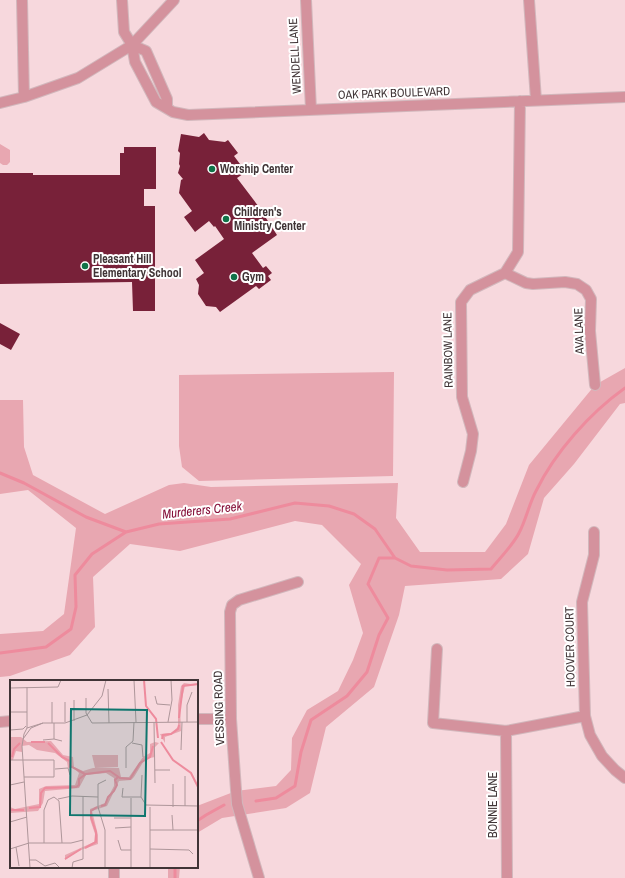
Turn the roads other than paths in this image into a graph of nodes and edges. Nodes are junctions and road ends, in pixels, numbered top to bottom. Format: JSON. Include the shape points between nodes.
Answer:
{"nodes":[{"id":1,"x":22,"y":0,"type":"edge"},
{"id":2,"x":122,"y":0,"type":"edge"},
{"id":3,"x":174,"y":0,"type":"edge"},
{"id":4,"x":306,"y":0,"type":"edge"},
{"id":5,"x":529,"y":0,"type":"edge"},
{"id":6,"x":132,"y":45,"type":"junction"},
{"id":7,"x":24,"y":97,"type":"junction"},
{"id":8,"x":625,"y":97,"type":"edge"},
{"id":9,"x":536,"y":100,"type":"junction"},
{"id":10,"x":520,"y":101,"type":"junction"},
{"id":11,"x":0,"y":103,"type":"edge"},
{"id":12,"x":311,"y":110,"type":"junction"},
{"id":13,"x":505,"y":273,"type":"junction"},
{"id":14,"x":595,"y":385,"type":"dead end"},
{"id":15,"x":463,"y":482,"type":"dead end"},
{"id":16,"x":594,"y":532,"type":"dead end"},
{"id":17,"x":298,"y":582,"type":"dead end"},
{"id":18,"x":437,"y":649,"type":"dead end"},
{"id":19,"x":585,"y":716,"type":"junction"},
{"id":20,"x":198,"y":719,"type":"edge"},
{"id":21,"x":231,"y":720,"type":"junction"},
{"id":22,"x":10,"y":721,"type":"edge"},
{"id":23,"x":0,"y":722,"type":"edge"},
{"id":24,"x":506,"y":731,"type":"junction"},
{"id":25,"x":625,"y":778,"type":"edge"},
{"id":26,"x":259,"y":878,"type":"edge"},
{"id":27,"x":507,"y":878,"type":"edge"}],
"edges":[{"from":1,"to":7,"type":"street"},
{"from":2,"to":6,"type":"street","via":[[124,32]]},
{"from":3,"to":6,"type":"street"},
{"from":4,"to":12,"type":"street","name":"WENDELL LANE"},
{"from":5,"to":9,"type":"street"},
{"from":6,"to":7,"type":"street","via":[[78,78]]},
{"from":6,"to":12,"type":"street","name":"OAK PARK BOULEVARD","via":[[146,51],[167,99],[167,108],[172,112],[188,115]]},
{"from":7,"to":11,"type":"street"},
{"from":8,"to":9,"type":"street","name":"OAK PARK BOULEVARD"},
{"from":9,"to":10,"type":"street","name":"OAK PARK BOULEVARD"},
{"from":10,"to":12,"type":"street","name":"OAK PARK BOULEVARD"},
{"from":10,"to":13,"type":"street","via":[[518,252]]},
{"from":13,"to":14,"type":"street","name":"AVA LANE","via":[[526,283],[565,282],[577,284],[586,290],[590,299]]},
{"from":13,"to":15,"type":"street","name":"RAINBOW LANE","via":[[470,290],[461,302],[462,397],[473,434]]},
{"from":16,"to":19,"type":"street","name":"HOOVER COURT","via":[[594,555],[582,602]]},
{"from":17,"to":21,"type":"street","name":"VESSING ROAD","via":[[239,600],[232,605]]},
{"from":18,"to":24,"type":"street","via":[[433,723]]},
{"from":19,"to":24,"type":"street"},
{"from":19,"to":25,"type":"street","name":"HOOVER COURT","via":[[590,735],[602,756]]},
{"from":20,"to":21,"type":"street"},
{"from":21,"to":26,"type":"street","name":"VESSING ROAD","via":[[237,804]]},
{"from":22,"to":23,"type":"street"},
{"from":24,"to":27,"type":"street","name":"BONNIE LANE"}]}
